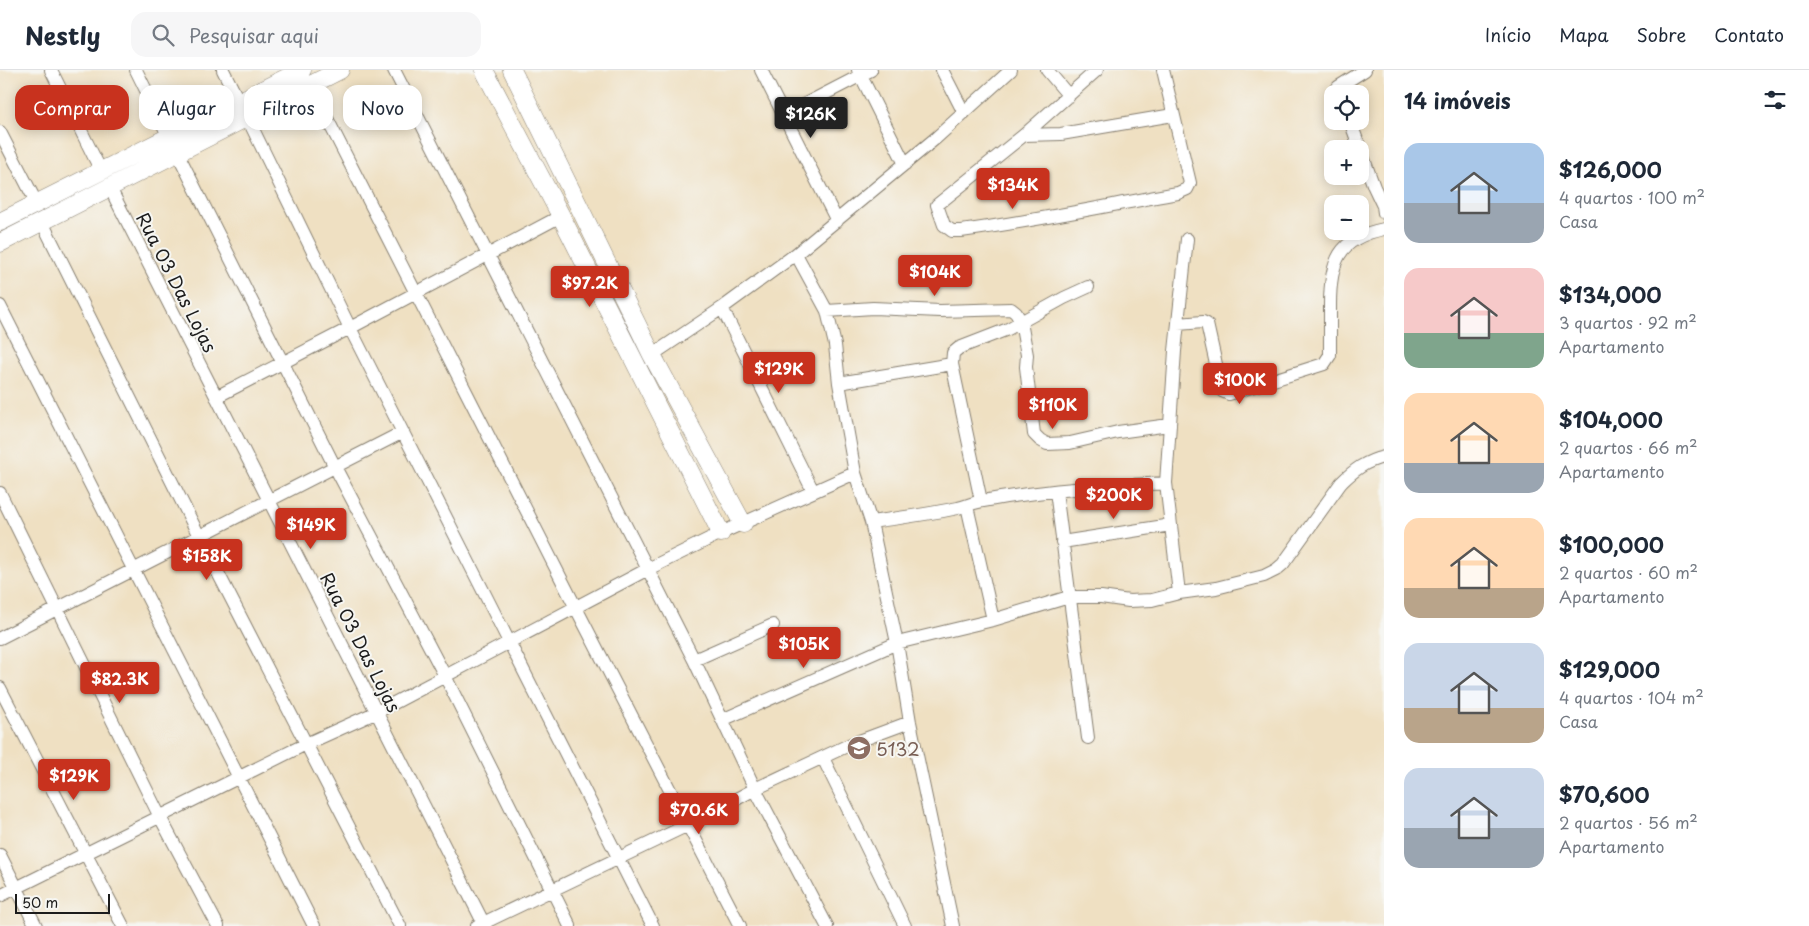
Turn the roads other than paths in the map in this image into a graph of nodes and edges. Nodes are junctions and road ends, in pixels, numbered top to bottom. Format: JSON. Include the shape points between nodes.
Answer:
{"nodes":[{"id":1,"x":52,"y":70,"type":"edge"},
{"id":2,"x":136,"y":70,"type":"edge"},
{"id":3,"x":222,"y":70,"type":"edge"},
{"id":4,"x":340,"y":70,"type":"edge"},
{"id":5,"x":394,"y":70,"type":"edge"},
{"id":6,"x":484,"y":70,"type":"edge"},
{"id":7,"x":512,"y":70,"type":"edge"},
{"id":8,"x":761,"y":70,"type":"edge"},
{"id":9,"x":942,"y":70,"type":"edge"},
{"id":10,"x":1011,"y":70,"type":"edge"},
{"id":11,"x":1047,"y":70,"type":"edge"},
{"id":12,"x":1098,"y":70,"type":"edge"},
{"id":13,"x":1163,"y":70,"type":"edge"},
{"id":14,"x":1365,"y":70,"type":"edge"},
{"id":15,"x":863,"y":72,"type":"edge"},
{"id":16,"x":306,"y":77,"type":"edge"},
{"id":17,"x":1341,"y":85,"type":"edge"},
{"id":18,"x":1068,"y":96,"type":"junction"},
{"id":19,"x":243,"y":109,"type":"junction"},
{"id":20,"x":964,"y":113,"type":"junction"},
{"id":21,"x":784,"y":115,"type":"junction"},
{"id":22,"x":1173,"y":115,"type":"junction"},
{"id":23,"x":1353,"y":130,"type":"edge"},
{"id":24,"x":0,"y":132,"type":"edge"},
{"id":25,"x":1024,"y":135,"type":"junction"},
{"id":26,"x":169,"y":137,"type":"junction"},
{"id":27,"x":178,"y":154,"type":"junction"},
{"id":28,"x":905,"y":164,"type":"junction"},
{"id":29,"x":101,"y":171,"type":"junction"},
{"id":30,"x":110,"y":188,"type":"junction"},
{"id":31,"x":36,"y":204,"type":"junction"},
{"id":32,"x":1384,"y":213,"type":"edge"},
{"id":33,"x":561,"y":216,"type":"junction"},
{"id":34,"x":836,"y":221,"type":"junction"},
{"id":35,"x":0,"y":222,"type":"edge"},
{"id":36,"x":42,"y":222,"type":"junction"},
{"id":37,"x":1384,"y":230,"type":"edge"},
{"id":38,"x":1188,"y":239,"type":"dead end"},
{"id":39,"x":0,"y":243,"type":"edge"},
{"id":40,"x":796,"y":254,"type":"junction"},
{"id":41,"x":488,"y":255,"type":"junction"},
{"id":42,"x":1088,"y":287,"type":"dead end"},
{"id":43,"x":416,"y":293,"type":"junction"},
{"id":44,"x":0,"y":306,"type":"edge"},
{"id":45,"x":722,"y":308,"type":"junction"},
{"id":46,"x":826,"y":311,"type":"junction"},
{"id":47,"x":1021,"y":322,"type":"junction"},
{"id":48,"x":1178,"y":324,"type":"junction"},
{"id":49,"x":350,"y":328,"type":"junction"},
{"id":50,"x":652,"y":355,"type":"junction"},
{"id":51,"x":283,"y":362,"type":"junction"},
{"id":52,"x":952,"y":364,"type":"junction"},
{"id":53,"x":839,"y":383,"type":"junction"},
{"id":54,"x":216,"y":397,"type":"junction"},
{"id":55,"x":1169,"y":425,"type":"junction"},
{"id":56,"x":403,"y":432,"type":"junction"},
{"id":57,"x":1384,"y":457,"type":"edge"},
{"id":58,"x":336,"y":467,"type":"junction"},
{"id":59,"x":855,"y":473,"type":"junction"},
{"id":60,"x":1166,"y":483,"type":"junction"},
{"id":61,"x":813,"y":491,"type":"junction"},
{"id":62,"x":1056,"y":491,"type":"junction"},
{"id":63,"x":0,"y":494,"type":"edge"},
{"id":64,"x":270,"y":500,"type":"junction"},
{"id":65,"x":981,"y":501,"type":"junction"},
{"id":66,"x":968,"y":506,"type":"junction"},
{"id":67,"x":871,"y":522,"type":"junction"},
{"id":68,"x":743,"y":524,"type":"junction"},
{"id":69,"x":1171,"y":525,"type":"junction"},
{"id":70,"x":721,"y":533,"type":"junction"},
{"id":71,"x":199,"y":536,"type":"junction"},
{"id":72,"x":1062,"y":542,"type":"junction"},
{"id":73,"x":648,"y":569,"type":"junction"},
{"id":74,"x":133,"y":570,"type":"junction"},
{"id":75,"x":1179,"y":593,"type":"junction"},
{"id":76,"x":1069,"y":597,"type":"junction"},
{"id":77,"x":575,"y":606,"type":"junction"},
{"id":78,"x":57,"y":609,"type":"junction"},
{"id":79,"x":993,"y":620,"type":"junction"},
{"id":80,"x":773,"y":625,"type":"dead end"},
{"id":81,"x":0,"y":638,"type":"edge"},
{"id":82,"x":509,"y":641,"type":"junction"},
{"id":83,"x":897,"y":643,"type":"junction"},
{"id":84,"x":694,"y":660,"type":"junction"},
{"id":85,"x":445,"y":676,"type":"junction"},
{"id":86,"x":0,"y":688,"type":"edge"},
{"id":87,"x":377,"y":712,"type":"junction"},
{"id":88,"x":722,"y":720,"type":"junction"},
{"id":89,"x":910,"y":722,"type":"junction"},
{"id":90,"x":1088,"y":738,"type":"dead end"},
{"id":91,"x":306,"y":744,"type":"junction"},
{"id":92,"x":823,"y":758,"type":"junction"},
{"id":93,"x":238,"y":778,"type":"junction"},
{"id":94,"x":756,"y":789,"type":"junction"},
{"id":95,"x":160,"y":817,"type":"junction"},
{"id":96,"x":688,"y":825,"type":"junction"},
{"id":97,"x":86,"y":854,"type":"junction"},
{"id":98,"x":0,"y":855,"type":"edge"},
{"id":99,"x":618,"y":859,"type":"junction"},
{"id":100,"x":17,"y":887,"type":"junction"},
{"id":101,"x":552,"y":890,"type":"junction"},
{"id":102,"x":0,"y":896,"type":"edge"},
{"id":103,"x":482,"y":925,"type":"edge"},
{"id":104,"x":36,"y":926,"type":"edge"},
{"id":105,"x":123,"y":926,"type":"edge"},
{"id":106,"x":218,"y":926,"type":"edge"},
{"id":107,"x":314,"y":926,"type":"edge"},
{"id":108,"x":400,"y":926,"type":"edge"},
{"id":109,"x":570,"y":926,"type":"edge"},
{"id":110,"x":653,"y":926,"type":"edge"},
{"id":111,"x":740,"y":926,"type":"edge"},
{"id":112,"x":827,"y":926,"type":"edge"},
{"id":113,"x":905,"y":926,"type":"edge"},
{"id":114,"x":952,"y":926,"type":"edge"}],
"edges":[{"from":1,"to":29,"type":"street"},
{"from":2,"to":26,"type":"street"},
{"from":3,"to":19,"type":"street"},
{"from":4,"to":16,"type":"street"},
{"from":5,"to":41,"type":"street"},
{"from":6,"to":33,"type":"street"},
{"from":7,"to":50,"type":"street"},
{"from":8,"to":21,"type":"street"},
{"from":9,"to":20,"type":"street"},
{"from":10,"to":20,"type":"street"},
{"from":11,"to":18,"type":"street"},
{"from":12,"to":18,"type":"street"},
{"from":13,"to":22,"type":"street"},
{"from":14,"to":17,"type":"street"},
{"from":15,"to":21,"type":"street"},
{"from":15,"to":28,"type":"street"},
{"from":16,"to":19,"type":"street"},
{"from":16,"to":43,"type":"street"},
{"from":18,"to":25,"type":"street"},
{"from":19,"to":26,"type":"street"},
{"from":19,"to":27,"type":"street"},
{"from":19,"to":49,"type":"street"},
{"from":20,"to":28,"type":"street"},
{"from":21,"to":34,"type":"street"},
{"from":22,"to":25,"type":"street","via":[[1060,134]]},
{"from":22,"to":25,"type":"street","via":[[1190,183],[1188,190],[1018,223],[961,231],[944,225],[937,205]]},
{"from":23,"to":32,"type":"street"},
{"from":24,"to":31,"type":"street"},
{"from":26,"to":29,"type":"street"},
{"from":27,"to":30,"type":"street"},
{"from":27,"to":51,"type":"street"},
{"from":28,"to":34,"type":"street"},
{"from":29,"to":31,"type":"street"},
{"from":30,"to":36,"type":"street"},
{"from":30,"to":54,"type":"street","name":"Rua 03 Das Lojas"},
{"from":31,"to":35,"type":"street"},
{"from":33,"to":41,"type":"street"},
{"from":33,"to":70,"type":"street"},
{"from":34,"to":40,"type":"street"},
{"from":36,"to":39,"type":"street"},
{"from":36,"to":71,"type":"street"},
{"from":37,"to":48,"type":"street","via":[[1365,233],[1352,241],[1334,265],[1330,279],[1330,355],[1324,364],[1225,394],[1207,324]]},
{"from":38,"to":48,"type":"street"},
{"from":40,"to":45,"type":"street"},
{"from":40,"to":46,"type":"street"},
{"from":41,"to":43,"type":"street"},
{"from":41,"to":73,"type":"street"},
{"from":42,"to":47,"type":"street"},
{"from":43,"to":49,"type":"street"},
{"from":43,"to":77,"type":"street"},
{"from":44,"to":74,"type":"street"},
{"from":45,"to":50,"type":"street"},
{"from":45,"to":61,"type":"street"},
{"from":46,"to":47,"type":"street","via":[[1004,308],[1016,313]]},
{"from":46,"to":53,"type":"street","via":[[835,345]]},
{"from":47,"to":52,"type":"street","via":[[955,350]]},
{"from":47,"to":55,"type":"street","via":[[1034,434],[1040,440],[1047,444],[1070,443]]},
{"from":48,"to":55,"type":"street"},
{"from":49,"to":51,"type":"street"},
{"from":49,"to":56,"type":"street"},
{"from":50,"to":68,"type":"street"},
{"from":51,"to":54,"type":"street"},
{"from":51,"to":58,"type":"street"},
{"from":52,"to":53,"type":"street"},
{"from":52,"to":65,"type":"street"},
{"from":53,"to":59,"type":"street"},
{"from":54,"to":64,"type":"street","name":"Rua 03 Das Lojas"},
{"from":55,"to":60,"type":"street"},
{"from":56,"to":58,"type":"street"},
{"from":56,"to":82,"type":"street"},
{"from":57,"to":75,"type":"street","via":[[1370,460],[1341,483],[1276,570],[1216,588]]},
{"from":58,"to":64,"type":"street"},
{"from":58,"to":85,"type":"street"},
{"from":59,"to":61,"type":"street"},
{"from":59,"to":67,"type":"street"},
{"from":60,"to":62,"type":"street"},
{"from":60,"to":69,"type":"street"},
{"from":61,"to":68,"type":"street"},
{"from":62,"to":65,"type":"street"},
{"from":62,"to":72,"type":"street"},
{"from":63,"to":78,"type":"street"},
{"from":64,"to":71,"type":"street"},
{"from":64,"to":87,"type":"street","name":"Rua 03 Das Lojas"},
{"from":65,"to":66,"type":"street"},
{"from":66,"to":67,"type":"street"},
{"from":66,"to":79,"type":"street"},
{"from":67,"to":83,"type":"street"},
{"from":68,"to":70,"type":"street"},
{"from":69,"to":72,"type":"street"},
{"from":69,"to":75,"type":"street"},
{"from":70,"to":73,"type":"street"},
{"from":71,"to":74,"type":"street"},
{"from":71,"to":91,"type":"street"},
{"from":72,"to":76,"type":"street"},
{"from":73,"to":77,"type":"street"},
{"from":73,"to":84,"type":"street"},
{"from":74,"to":78,"type":"street"},
{"from":74,"to":93,"type":"street"},
{"from":75,"to":76,"type":"street","via":[[1152,600],[1129,601]]},
{"from":76,"to":79,"type":"street"},
{"from":76,"to":90,"type":"street"},
{"from":77,"to":82,"type":"street"},
{"from":77,"to":96,"type":"street"},
{"from":78,"to":81,"type":"street"},
{"from":78,"to":95,"type":"street"},
{"from":79,"to":83,"type":"street"},
{"from":80,"to":84,"type":"street"},
{"from":82,"to":85,"type":"street"},
{"from":82,"to":99,"type":"street"},
{"from":83,"to":88,"type":"street"},
{"from":83,"to":89,"type":"street"},
{"from":84,"to":88,"type":"street"},
{"from":85,"to":87,"type":"street"},
{"from":85,"to":101,"type":"street"},
{"from":86,"to":97,"type":"street"},
{"from":87,"to":91,"type":"street"},
{"from":87,"to":103,"type":"street","name":"Rua 03 Das Lojas"},
{"from":88,"to":94,"type":"street"},
{"from":89,"to":92,"type":"street"},
{"from":89,"to":114,"type":"street"},
{"from":91,"to":93,"type":"street"},
{"from":91,"to":108,"type":"street"},
{"from":92,"to":94,"type":"street"},
{"from":92,"to":113,"type":"street"},
{"from":93,"to":95,"type":"street"},
{"from":93,"to":107,"type":"street"},
{"from":94,"to":96,"type":"street"},
{"from":94,"to":112,"type":"street"},
{"from":95,"to":97,"type":"street"},
{"from":95,"to":106,"type":"street"},
{"from":96,"to":99,"type":"street"},
{"from":96,"to":111,"type":"street"},
{"from":97,"to":100,"type":"street"},
{"from":97,"to":105,"type":"street"},
{"from":98,"to":100,"type":"street"},
{"from":99,"to":101,"type":"street"},
{"from":99,"to":110,"type":"street"},
{"from":100,"to":102,"type":"street"},
{"from":100,"to":104,"type":"street"},
{"from":101,"to":103,"type":"street"},
{"from":101,"to":109,"type":"street"}]}
